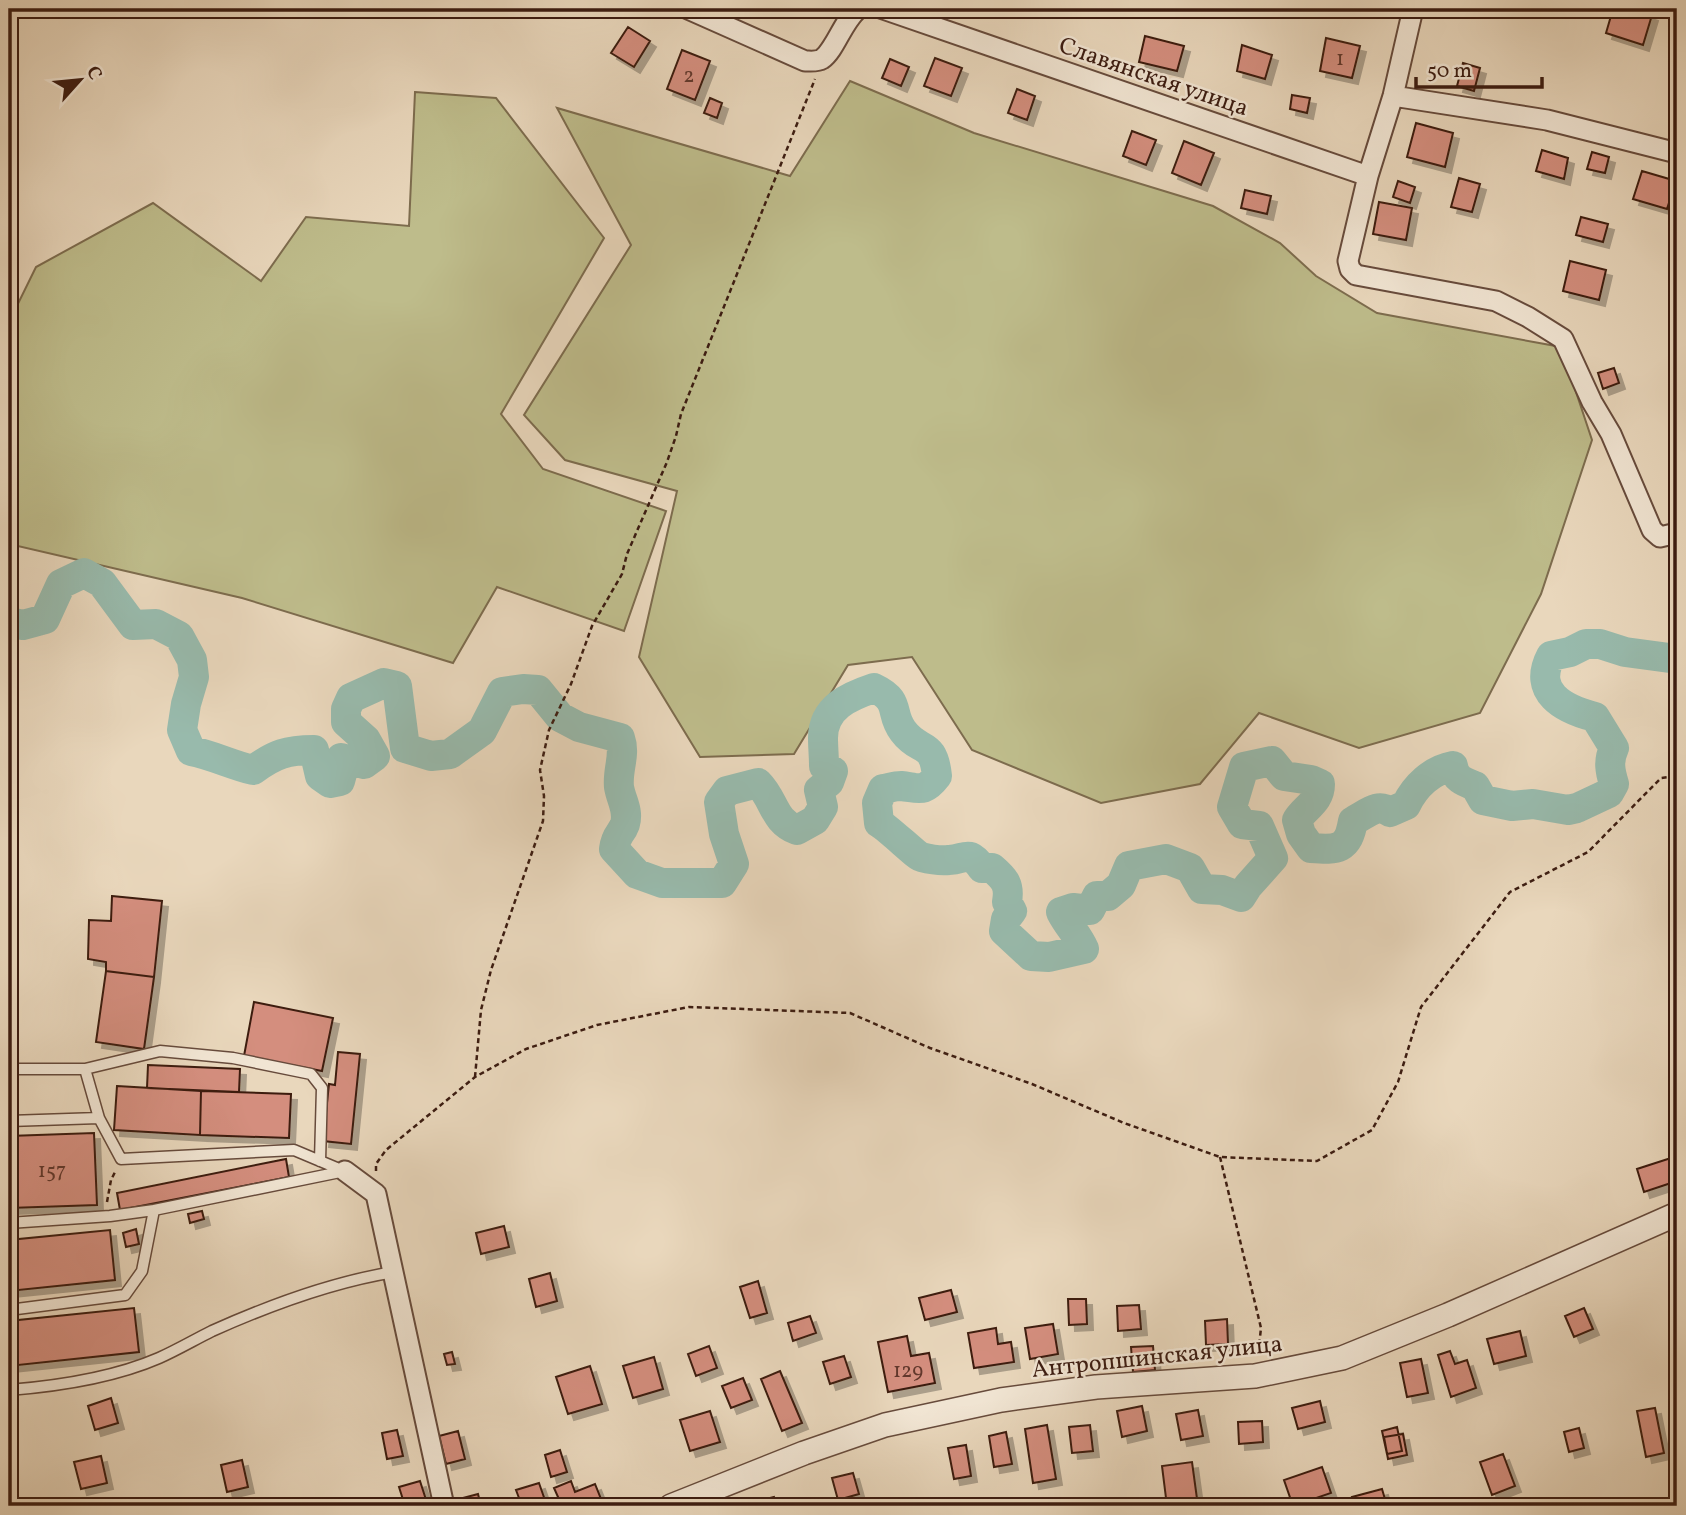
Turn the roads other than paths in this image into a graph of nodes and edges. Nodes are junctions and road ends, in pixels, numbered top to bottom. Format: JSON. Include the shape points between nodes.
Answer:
{"nodes":[{"id":1,"x":688,"y":9,"type":"edge"},
{"id":2,"x":858,"y":9,"type":"edge"},
{"id":3,"x":883,"y":9,"type":"edge"},
{"id":4,"x":1413,"y":9,"type":"edge"},
{"id":5,"x":1393,"y":96,"type":"junction"},
{"id":6,"x":1677,"y":153,"type":"edge"},
{"id":7,"x":1368,"y":176,"type":"junction"},
{"id":8,"x":1677,"y":533,"type":"edge"},
{"id":9,"x":9,"y":1069,"type":"edge"},
{"id":10,"x":85,"y":1069,"type":"junction"},
{"id":11,"x":99,"y":1118,"type":"junction"},
{"id":12,"x":9,"y":1121,"type":"edge"},
{"id":13,"x":320,"y":1161,"type":"junction"},
{"id":14,"x":345,"y":1171,"type":"junction"},
{"id":15,"x":154,"y":1210,"type":"junction"},
{"id":16,"x":1677,"y":1214,"type":"edge"},
{"id":17,"x":9,"y":1223,"type":"edge"},
{"id":18,"x":394,"y":1272,"type":"junction"},
{"id":19,"x":9,"y":1310,"type":"edge"},
{"id":20,"x":9,"y":1390,"type":"edge"},
{"id":21,"x":444,"y":1506,"type":"edge"},
{"id":22,"x":671,"y":1506,"type":"edge"}],
"edges":[{"from":1,"to":2,"type":"street","via":[[805,61],[824,58]]},
{"from":3,"to":7,"type":"street","name":"Славянская улица"},
{"from":4,"to":5,"type":"street"},
{"from":5,"to":6,"type":"street","via":[[1547,120]]},
{"from":5,"to":7,"type":"street"},
{"from":7,"to":8,"type":"street","via":[[1350,269],[1356,275],[1496,301],[1563,339],[1652,530],[1660,537]]},
{"from":9,"to":10,"type":"lane"},
{"from":10,"to":11,"type":"lane"},
{"from":10,"to":13,"type":"lane","via":[[160,1051],[233,1058],[311,1074],[322,1088]]},
{"from":11,"to":12,"type":"lane"},
{"from":11,"to":13,"type":"lane","via":[[121,1159],[294,1150]]},
{"from":13,"to":14,"type":"lane"},
{"from":14,"to":15,"type":"lane"},
{"from":14,"to":18,"type":"street","via":[[376,1194]]},
{"from":15,"to":17,"type":"lane"},
{"from":15,"to":19,"type":"lane","via":[[142,1271],[125,1295]]},
{"from":16,"to":22,"type":"street","name":"Антропшинская улица","via":[[1342,1358],[1255,1376],[1096,1387],[988,1402],[885,1425]]},
{"from":18,"to":20,"type":"lane","via":[[353,1278],[282,1302],[158,1359],[44,1387]]},
{"from":18,"to":21,"type":"street"}]}
